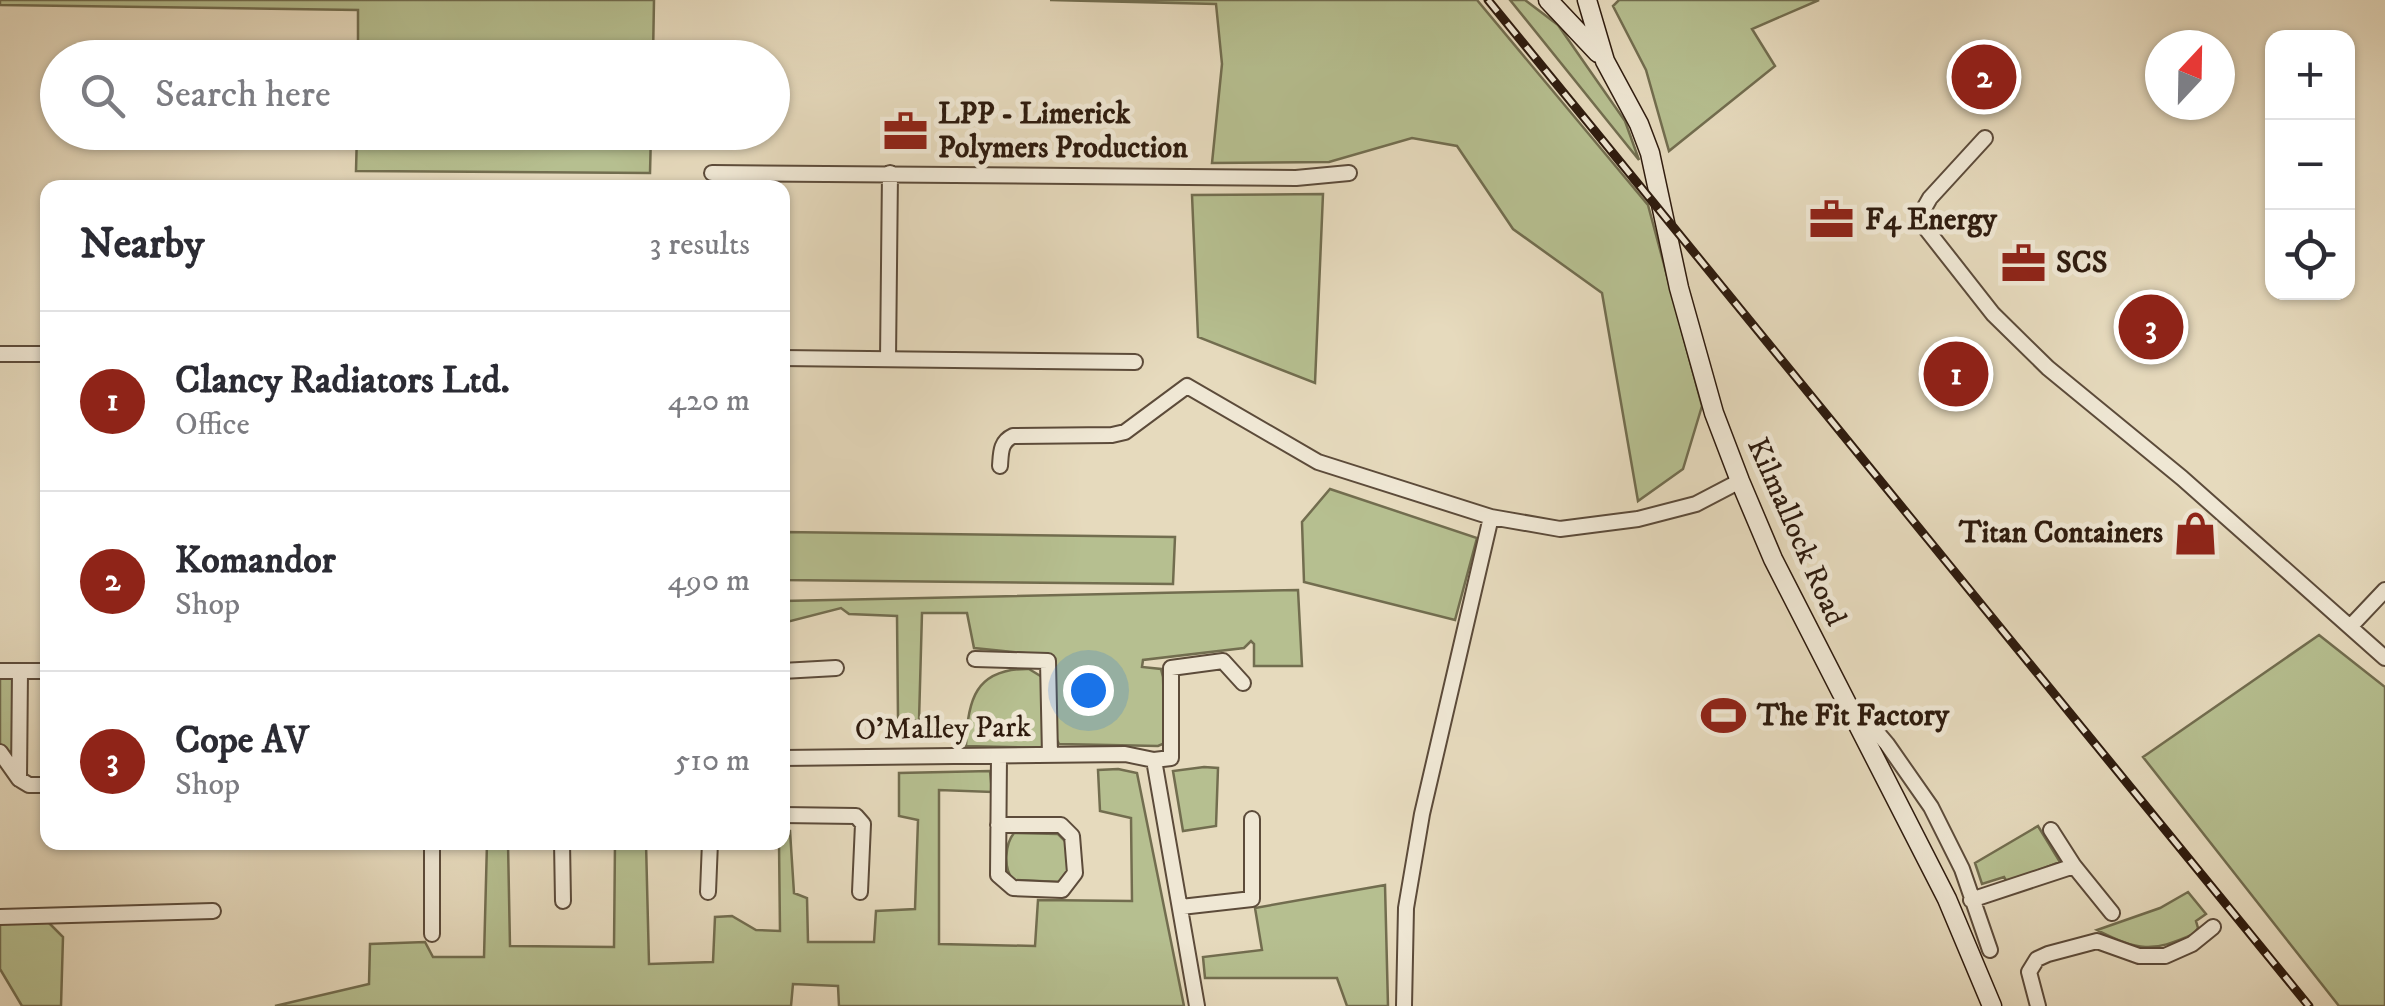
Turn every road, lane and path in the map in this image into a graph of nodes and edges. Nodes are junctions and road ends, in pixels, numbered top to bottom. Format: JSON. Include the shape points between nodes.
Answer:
{"nodes":[{"id":1,"x":1550,"y":0,"type":"edge"},
{"id":2,"x":1571,"y":0,"type":"edge"},
{"id":3,"x":1586,"y":0,"type":"edge"},
{"id":4,"x":1605,"y":61,"type":"junction"},
{"id":5,"x":1985,"y":138,"type":"dead end"},
{"id":6,"x":712,"y":172,"type":"dead end"},
{"id":7,"x":890,"y":173,"type":"junction"},
{"id":8,"x":1349,"y":173,"type":"dead end"},
{"id":9,"x":0,"y":354,"type":"edge"},
{"id":10,"x":40,"y":354,"type":"edge"},
{"id":11,"x":790,"y":358,"type":"edge"},
{"id":12,"x":888,"y":359,"type":"junction"},
{"id":13,"x":1135,"y":362,"type":"dead end"},
{"id":14,"x":1000,"y":466,"type":"dead end"},
{"id":15,"x":1740,"y":480,"type":"junction"},
{"id":16,"x":1490,"y":517,"type":"junction"},
{"id":17,"x":2385,"y":590,"type":"edge"},
{"id":18,"x":2350,"y":627,"type":"junction"},
{"id":19,"x":2385,"y":658,"type":"edge"},
{"id":20,"x":975,"y":659,"type":"dead end"},
{"id":21,"x":836,"y":668,"type":"dead end"},
{"id":22,"x":0,"y":670,"type":"edge"},
{"id":23,"x":20,"y":671,"type":"junction"},
{"id":24,"x":790,"y":671,"type":"edge"},
{"id":25,"x":40,"y":672,"type":"edge"},
{"id":26,"x":1243,"y":684,"type":"dead end"},
{"id":27,"x":1855,"y":723,"type":"junction"},
{"id":28,"x":0,"y":752,"type":"edge"},
{"id":29,"x":1050,"y":755,"type":"junction"},
{"id":30,"x":999,"y":756,"type":"junction"},
{"id":31,"x":790,"y":758,"type":"edge"},
{"id":32,"x":1154,"y":760,"type":"junction"},
{"id":33,"x":19,"y":779,"type":"junction"},
{"id":34,"x":40,"y":785,"type":"edge"},
{"id":35,"x":1932,"y":808,"type":"junction"},
{"id":36,"x":790,"y":816,"type":"edge"},
{"id":37,"x":1252,"y":819,"type":"dead end"},
{"id":38,"x":1908,"y":820,"type":"junction"},
{"id":39,"x":998,"y":824,"type":"junction"},
{"id":40,"x":2051,"y":830,"type":"dead end"},
{"id":41,"x":432,"y":850,"type":"edge"},
{"id":42,"x":562,"y":850,"type":"edge"},
{"id":43,"x":710,"y":850,"type":"edge"},
{"id":44,"x":2074,"y":866,"type":"junction"},
{"id":45,"x":708,"y":892,"type":"dead end"},
{"id":46,"x":860,"y":892,"type":"dead end"},
{"id":47,"x":1971,"y":900,"type":"junction"},
{"id":48,"x":563,"y":901,"type":"dead end"},
{"id":49,"x":1181,"y":907,"type":"junction"},
{"id":50,"x":213,"y":911,"type":"dead end"},
{"id":51,"x":2112,"y":913,"type":"dead end"},
{"id":52,"x":0,"y":918,"type":"edge"},
{"id":53,"x":2212,"y":927,"type":"dead end"},
{"id":54,"x":432,"y":934,"type":"dead end"},
{"id":55,"x":1990,"y":950,"type":"dead end"},
{"id":56,"x":1196,"y":1006,"type":"edge"},
{"id":57,"x":1404,"y":1006,"type":"edge"},
{"id":58,"x":1992,"y":1006,"type":"edge"},
{"id":59,"x":2038,"y":1006,"type":"edge"}],
"edges":[{"from":1,"to":2,"type":"main road"},
{"from":1,"to":4,"type":"main road","name":"Kilmallock Road"},
{"from":3,"to":4,"type":"main road","name":"Kilmallock Road"},
{"from":4,"to":15,"type":"main road","name":"Kilmallock Road","via":[[1650,153],[1679,288]]},
{"from":5,"to":18,"type":"street","via":[[1930,198],[1922,212],[1926,230],[1993,314],[2048,368]]},
{"from":6,"to":7,"type":"street"},
{"from":7,"to":8,"type":"street"},
{"from":7,"to":12,"type":"street"},
{"from":9,"to":10,"type":"street"},
{"from":11,"to":12,"type":"street"},
{"from":12,"to":13,"type":"street"},
{"from":14,"to":16,"type":"street","via":[[1001,448],[1013,436],[1125,432],[1188,386],[1318,462]]},
{"from":15,"to":16,"type":"street","via":[[1696,504],[1638,519],[1560,529]]},
{"from":15,"to":27,"type":"main road","name":"Kilmallock Road"},
{"from":16,"to":57,"type":"street","via":[[1422,814],[1406,908]]},
{"from":17,"to":18,"type":"street"},
{"from":18,"to":19,"type":"street"},
{"from":20,"to":29,"type":"street","via":[[1048,661]]},
{"from":21,"to":24,"type":"street"},
{"from":22,"to":23,"type":"street"},
{"from":23,"to":25,"type":"street"},
{"from":23,"to":33,"type":"street"},
{"from":26,"to":32,"type":"street","via":[[1223,662],[1171,668],[1171,758]]},
{"from":27,"to":35,"type":"street","via":[[1888,744]]},
{"from":27,"to":38,"type":"main road","name":"Kilmallock Road"},
{"from":28,"to":33,"type":"street"},
{"from":29,"to":30,"type":"street","name":"O'Malley Park"},
{"from":29,"to":32,"type":"street","name":"O'Malley Park"},
{"from":30,"to":31,"type":"street","name":"O'Malley Park"},
{"from":30,"to":39,"type":"street"},
{"from":32,"to":49,"type":"street"},
{"from":33,"to":34,"type":"street"},
{"from":35,"to":38,"type":"street"},
{"from":35,"to":47,"type":"street"},
{"from":36,"to":46,"type":"street","via":[[856,816],[863,824]]},
{"from":37,"to":49,"type":"street","via":[[1252,898]]},
{"from":38,"to":58,"type":"main road","name":"Kilmallock Road"},
{"from":39,"to":39,"type":"street","via":[[1061,825],[1072,836],[1074,873],[1062,890],[1014,888],[998,875]]},
{"from":40,"to":44,"type":"street"},
{"from":41,"to":54,"type":"street"},
{"from":42,"to":48,"type":"street"},
{"from":43,"to":45,"type":"street"},
{"from":44,"to":47,"type":"street"},
{"from":44,"to":51,"type":"street"},
{"from":47,"to":55,"type":"street"},
{"from":49,"to":56,"type":"street"},
{"from":50,"to":52,"type":"street"},
{"from":53,"to":59,"type":"street","via":[[2165,956],[2129,954],[2097,941],[2048,954],[2029,972]]}]}
